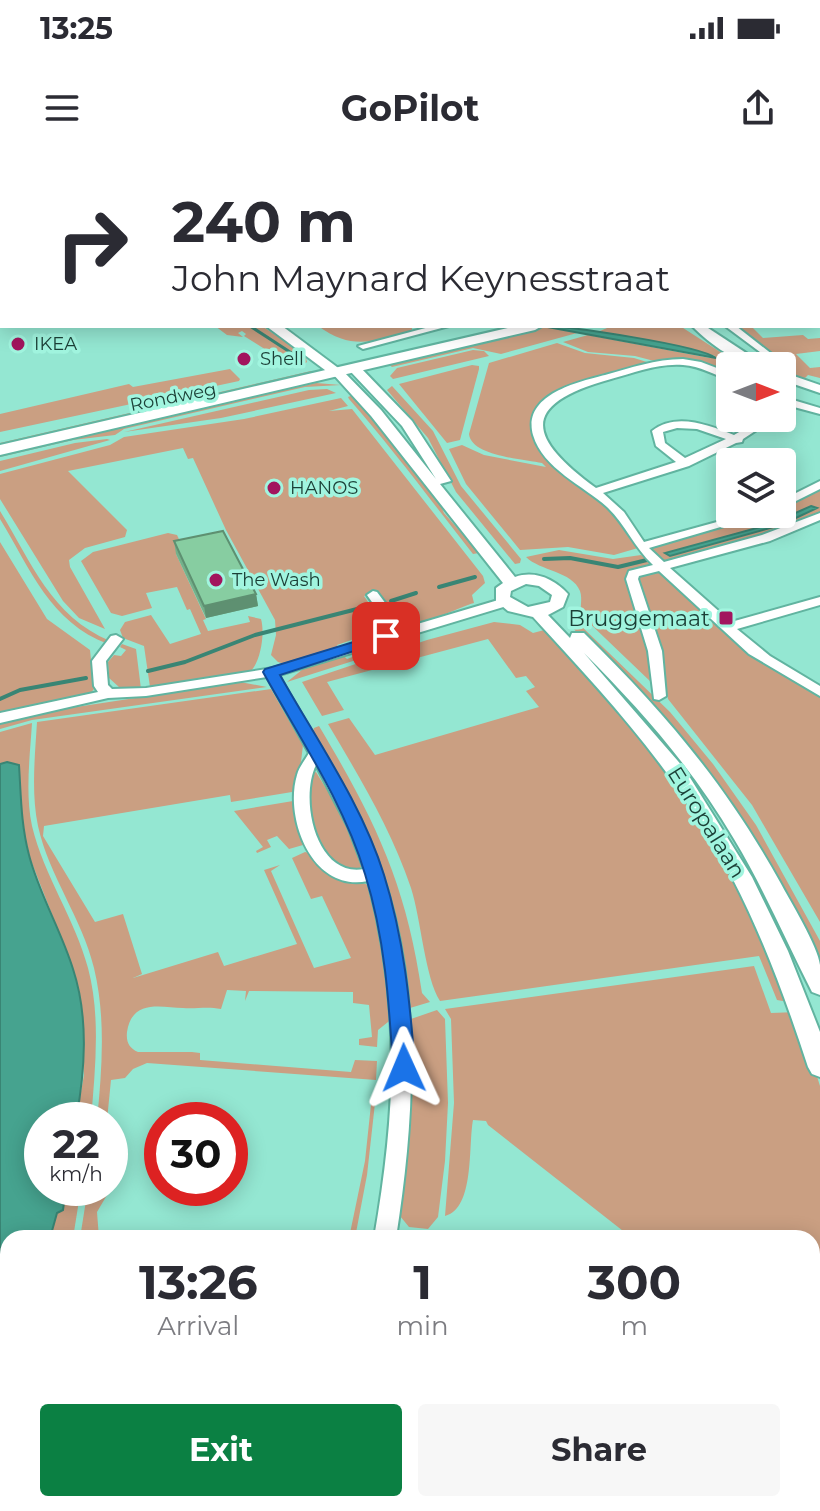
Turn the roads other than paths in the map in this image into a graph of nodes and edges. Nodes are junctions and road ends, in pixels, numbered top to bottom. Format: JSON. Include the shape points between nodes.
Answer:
{"nodes":[{"id":1,"x":276,"y":328,"type":"edge"},
{"id":2,"x":297,"y":328,"type":"edge"},
{"id":3,"x":436,"y":328,"type":"edge"},
{"id":4,"x":491,"y":328,"type":"edge"},
{"id":5,"x":526,"y":328,"type":"edge"},
{"id":6,"x":686,"y":328,"type":"edge"},
{"id":7,"x":701,"y":328,"type":"edge"},
{"id":8,"x":733,"y":328,"type":"edge"},
{"id":9,"x":363,"y":346,"type":"dead end"},
{"id":10,"x":723,"y":352,"type":"edge"},
{"id":11,"x":734,"y":352,"type":"edge"},
{"id":12,"x":765,"y":352,"type":"edge"},
{"id":13,"x":342,"y":367,"type":"junction"},
{"id":14,"x":716,"y":370,"type":"edge"},
{"id":15,"x":796,"y":381,"type":"edge"},
{"id":16,"x":796,"y":387,"type":"edge"},
{"id":17,"x":820,"y":389,"type":"edge"},
{"id":18,"x":820,"y":395,"type":"edge"},
{"id":19,"x":796,"y":404,"type":"edge"},
{"id":20,"x":820,"y":411,"type":"edge"},
{"id":21,"x":750,"y":432,"type":"edge"},
{"id":22,"x":0,"y":435,"type":"edge"},
{"id":23,"x":738,"y":440,"type":"junction"},
{"id":24,"x":0,"y":450,"type":"edge"},
{"id":25,"x":685,"y":464,"type":"junction"},
{"id":26,"x":820,"y":484,"type":"edge"},
{"id":27,"x":593,"y":492,"type":"junction"},
{"id":28,"x":796,"y":497,"type":"edge"},
{"id":29,"x":820,"y":516,"type":"edge"},
{"id":30,"x":716,"y":527,"type":"edge"},
{"id":31,"x":643,"y":549,"type":"junction"},
{"id":32,"x":661,"y":565,"type":"junction"},
{"id":33,"x":518,"y":581,"type":"junction"},
{"id":34,"x":373,"y":595,"type":"dead end"},
{"id":35,"x":820,"y":601,"type":"edge"},
{"id":36,"x":505,"y":602,"type":"junction"},
{"id":37,"x":544,"y":610,"type":"junction"},
{"id":38,"x":728,"y":627,"type":"junction"},
{"id":39,"x":400,"y":632,"type":"junction"},
{"id":40,"x":116,"y":639,"type":"dead end"},
{"id":41,"x":271,"y":672,"type":"junction"},
{"id":42,"x":820,"y":692,"type":"edge"},
{"id":43,"x":108,"y":694,"type":"junction"},
{"id":44,"x":659,"y":696,"type":"dead end"},
{"id":45,"x":0,"y":718,"type":"edge"},
{"id":46,"x":316,"y":754,"type":"junction"},
{"id":47,"x":374,"y":873,"type":"junction"},
{"id":48,"x":820,"y":986,"type":"edge"},
{"id":49,"x":819,"y":1060,"type":"edge"},
{"id":50,"x":386,"y":1230,"type":"edge"}],
"edges":[{"from":1,"to":13,"type":"main road"},
{"from":2,"to":13,"type":"main road"},
{"from":3,"to":9,"type":"street"},
{"from":4,"to":13,"type":"main road"},
{"from":5,"to":13,"type":"main road"},
{"from":6,"to":10,"type":"street"},
{"from":7,"to":11,"type":"street"},
{"from":8,"to":12,"type":"street"},
{"from":13,"to":22,"type":"main road","name":"Rondweg"},
{"from":13,"to":24,"type":"main road","name":"Rondweg"},
{"from":13,"to":33,"type":"street"},
{"from":14,"to":27,"type":"street","via":[[667,361],[554,397],[537,422],[538,435],[556,460]]},
{"from":15,"to":17,"type":"street"},
{"from":16,"to":18,"type":"street"},
{"from":19,"to":20,"type":"street"},
{"from":21,"to":23,"type":"street"},
{"from":23,"to":25,"type":"street"},
{"from":23,"to":25,"type":"street","via":[[693,425],[657,431],[660,444]]},
{"from":25,"to":27,"type":"street"},
{"from":26,"to":28,"type":"street"},
{"from":27,"to":31,"type":"street","via":[[625,519]]},
{"from":29,"to":32,"type":"street","via":[[766,538]]},
{"from":30,"to":31,"type":"street"},
{"from":31,"to":32,"type":"street"},
{"from":32,"to":38,"type":"street"},
{"from":32,"to":44,"type":"street","via":[[632,576],[655,651]]},
{"from":33,"to":36,"type":"street","via":[[502,593]]},
{"from":33,"to":37,"type":"street","via":[[544,582],[556,589],[560,599]]},
{"from":34,"to":39,"type":"street"},
{"from":35,"to":38,"type":"street"},
{"from":36,"to":37,"type":"street","via":[[516,609]]},
{"from":36,"to":39,"type":"street"},
{"from":37,"to":48,"type":"street","name":"Europalaan","via":[[655,716],[710,785],[778,896]]},
{"from":37,"to":49,"type":"street","name":"Europalaan","via":[[641,727],[714,828],[772,938]]},
{"from":38,"to":42,"type":"street","via":[[756,653]]},
{"from":39,"to":41,"type":"street"},
{"from":40,"to":43,"type":"street","via":[[99,661],[101,686]]},
{"from":41,"to":43,"type":"street"},
{"from":41,"to":46,"type":"street"},
{"from":43,"to":45,"type":"street"},
{"from":46,"to":47,"type":"street"},
{"from":46,"to":47,"type":"street","via":[[305,772],[302,795],[317,851],[338,875]]},
{"from":47,"to":50,"type":"street","via":[[394,947],[403,1024],[402,1125]]}]}
